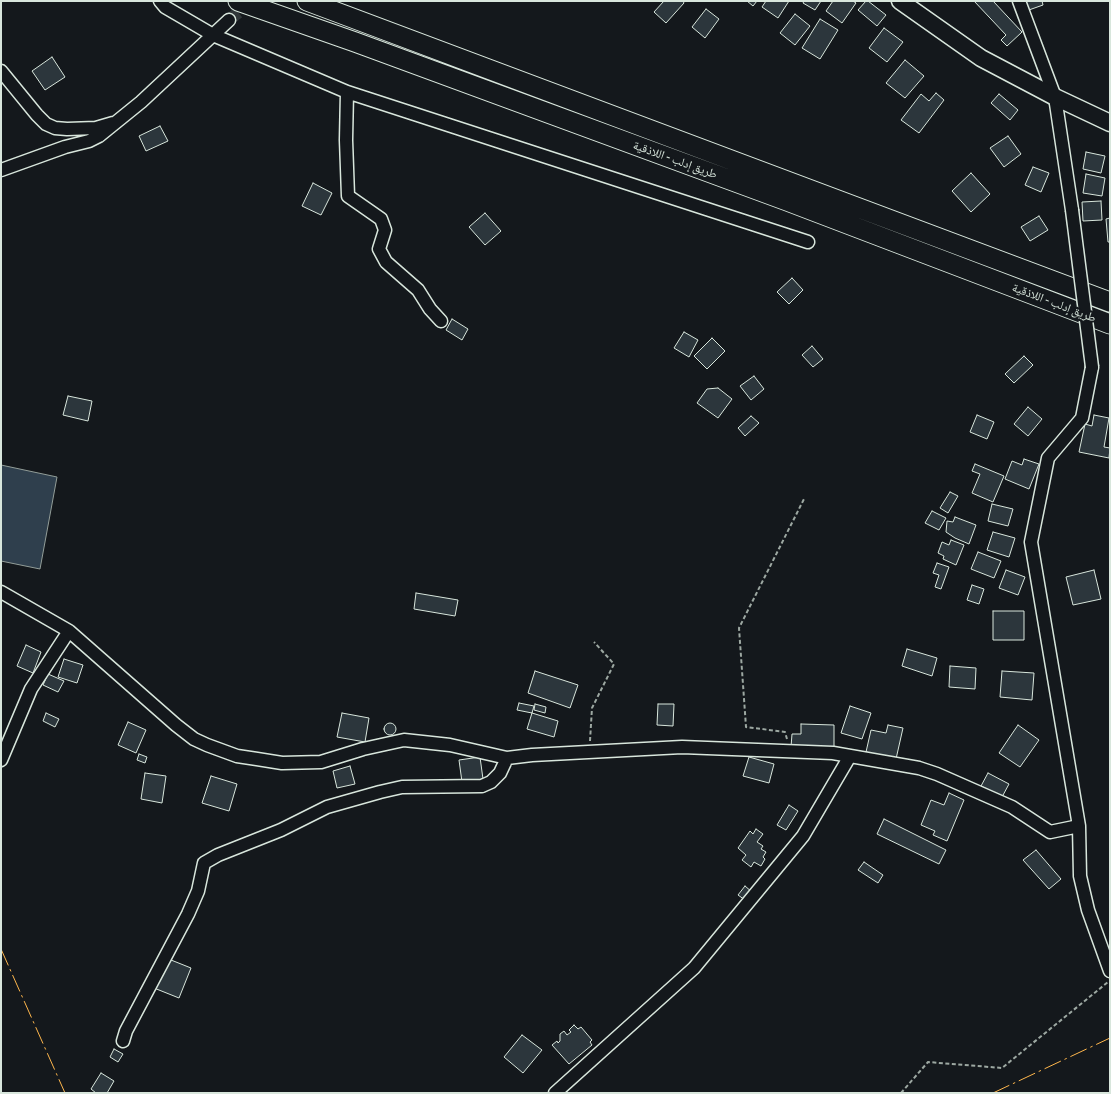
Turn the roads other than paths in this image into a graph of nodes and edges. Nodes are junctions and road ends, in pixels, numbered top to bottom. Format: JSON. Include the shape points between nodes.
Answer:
{"nodes":[{"id":1,"x":160,"y":1,"type":"edge"},
{"id":2,"x":238,"y":1,"type":"edge"},
{"id":3,"x":307,"y":1,"type":"edge"},
{"id":4,"x":900,"y":1,"type":"edge"},
{"id":5,"x":1019,"y":1,"type":"edge"},
{"id":6,"x":230,"y":20,"type":"tunnel mouth"},
{"id":7,"x":213,"y":35,"type":"junction"},
{"id":8,"x":1,"y":71,"type":"edge"},
{"id":9,"x":347,"y":92,"type":"junction"},
{"id":10,"x":1055,"y":97,"type":"junction"},
{"id":11,"x":122,"y":119,"type":"junction"},
{"id":12,"x":1110,"y":123,"type":"edge"},
{"id":13,"x":1,"y":170,"type":"edge"},
{"id":14,"x":808,"y":242,"type":"dead end"},
{"id":15,"x":1110,"y":302,"type":"edge"},
{"id":16,"x":441,"y":321,"type":"dead end"},
{"id":17,"x":1110,"y":324,"type":"edge"},
{"id":18,"x":1,"y":592,"type":"edge"},
{"id":19,"x":70,"y":631,"type":"junction"},
{"id":20,"x":850,"y":756,"type":"junction"},
{"id":21,"x":507,"y":758,"type":"junction"},
{"id":22,"x":1,"y":760,"type":"edge"},
{"id":23,"x":1079,"y":826,"type":"junction"},
{"id":24,"x":1110,"y":971,"type":"edge"},
{"id":25,"x":123,"y":1041,"type":"dead end"},
{"id":26,"x":556,"y":1093,"type":"edge"}],
"edges":[{"from":1,"to":7,"type":"street"},
{"from":2,"to":17,"type":"highway","name":"طريق إدلب - اللاذقية","via":[[759,191]]},
{"from":3,"to":15,"type":"highway","name":"طريق إدلب - اللاذقية"},
{"from":4,"to":10,"type":"main road","via":[[981,58]]},
{"from":5,"to":10,"type":"street"},
{"from":6,"to":7,"type":"street"},
{"from":7,"to":9,"type":"street"},
{"from":7,"to":11,"type":"street"},
{"from":8,"to":11,"type":"street","via":[[37,115],[55,128],[96,128]]},
{"from":9,"to":14,"type":"street"},
{"from":9,"to":16,"type":"street","via":[[348,196],[381,219],[385,230],[379,248],[386,262],[418,290]]},
{"from":10,"to":12,"type":"main road"},
{"from":10,"to":23,"type":"street","bridge":true,"via":[[1092,368],[1082,418],[1048,458],[1031,542]]},
{"from":11,"to":13,"type":"street","via":[[89,141],[65,146]]},
{"from":18,"to":19,"type":"street"},
{"from":19,"to":21,"type":"street","via":[[176,725],[206,745],[237,756],[282,763],[321,762],[404,740],[450,745]]},
{"from":19,"to":22,"type":"street","via":[[31,689]]},
{"from":20,"to":21,"type":"street","via":[[682,747]]},
{"from":20,"to":23,"type":"street","via":[[919,768],[943,776],[1012,807],[1050,832]]},
{"from":20,"to":26,"type":"street","via":[[803,836],[694,968]]},
{"from":21,"to":25,"type":"street","via":[[500,774],[482,786],[402,787],[380,792],[327,808],[204,863],[198,891],[188,914]]},
{"from":23,"to":24,"type":"street","via":[[1080,876],[1088,910]]}]}
